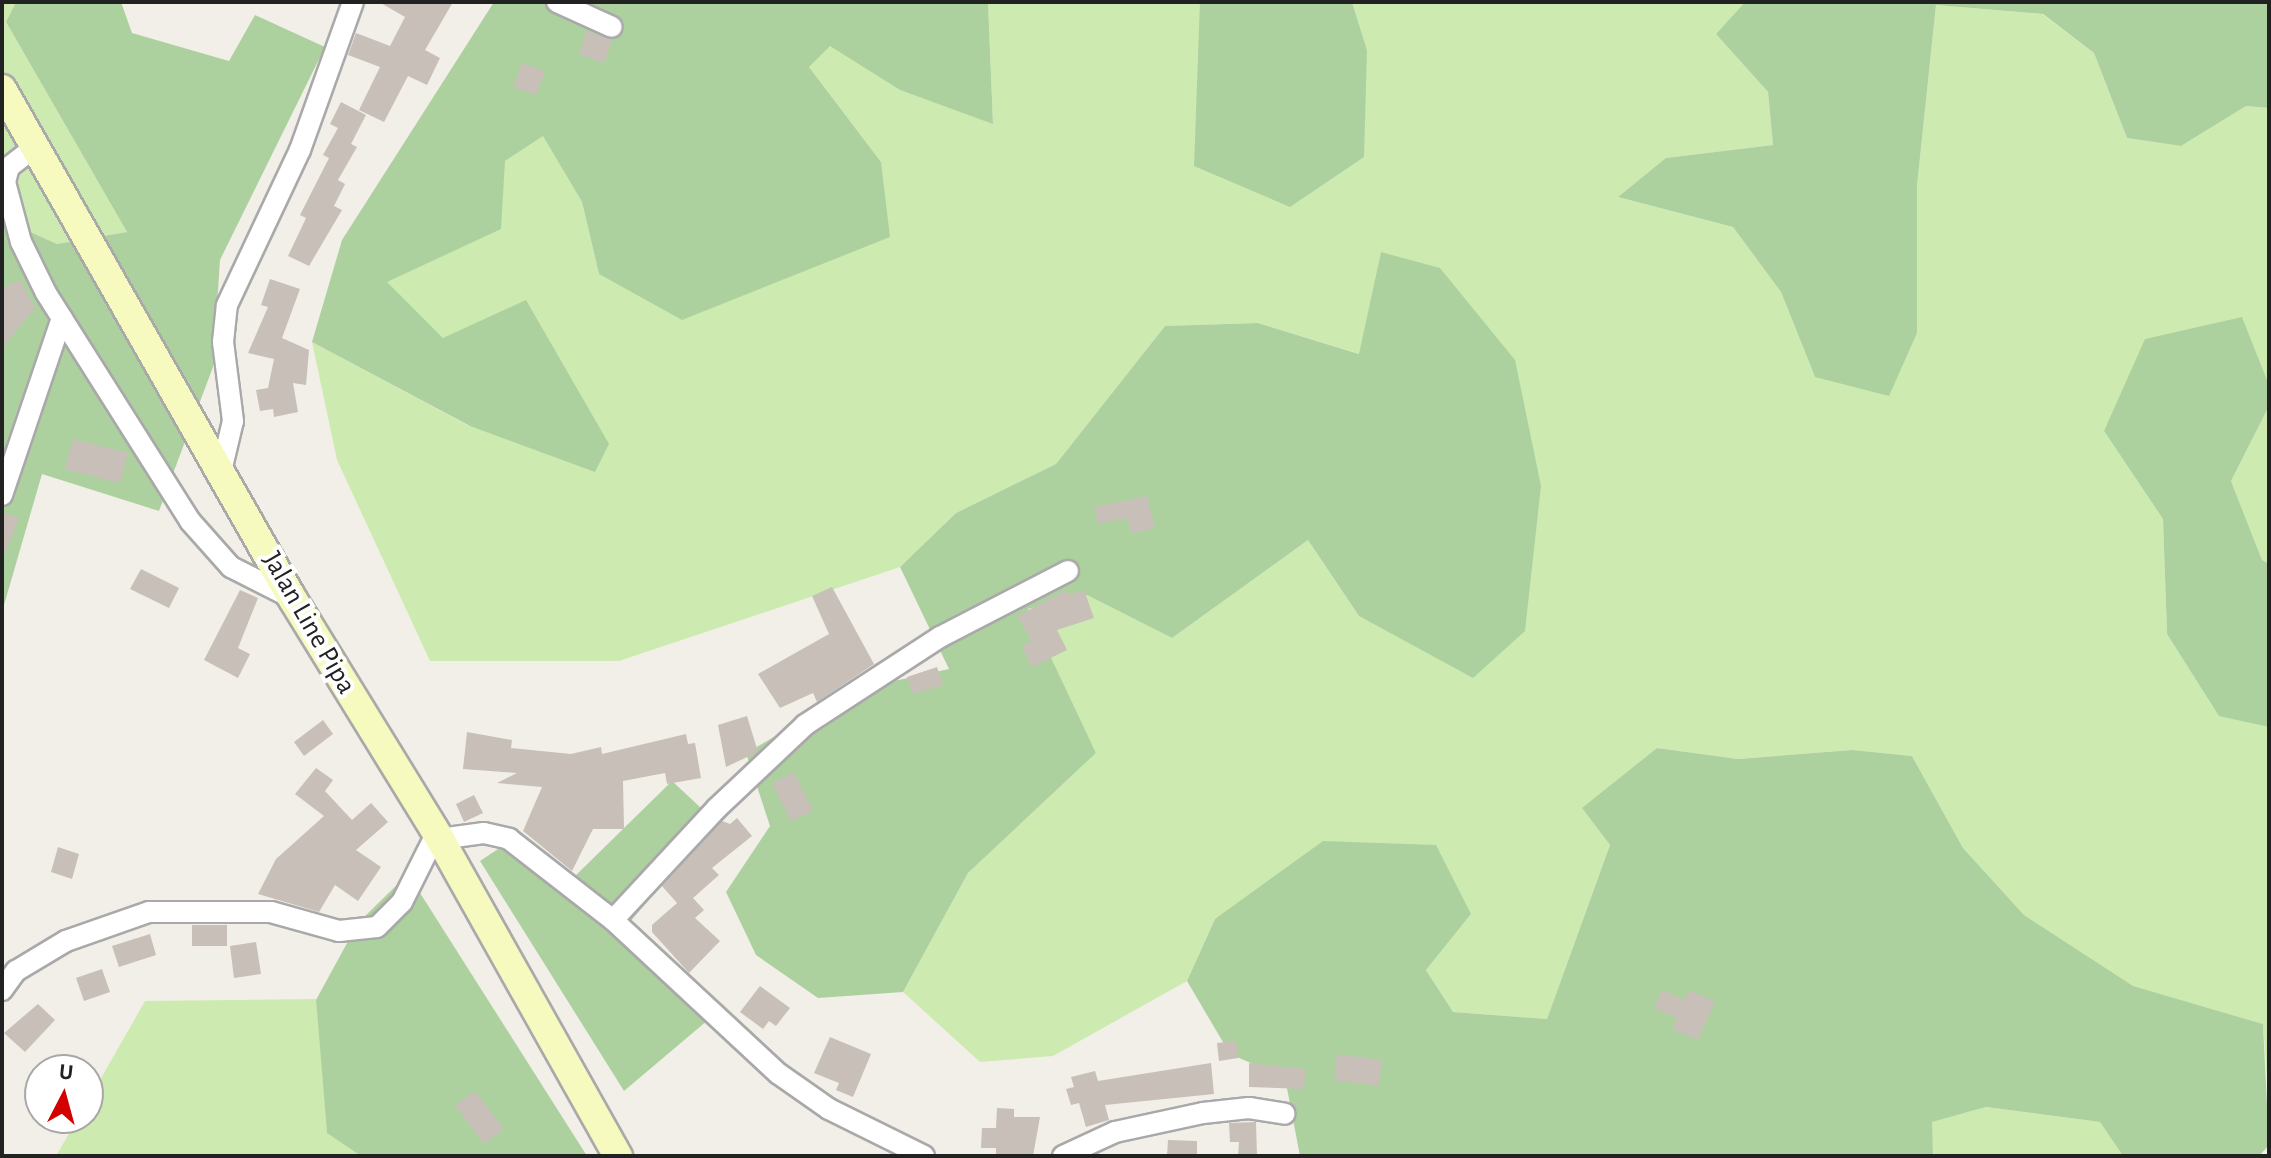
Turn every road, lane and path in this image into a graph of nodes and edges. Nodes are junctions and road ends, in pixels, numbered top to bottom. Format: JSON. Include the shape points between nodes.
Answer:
{"nodes":[{"id":1,"x":353,"y":2,"type":"edge"},
{"id":2,"x":557,"y":2,"type":"edge"},
{"id":3,"x":612,"y":27,"type":"dead end"},
{"id":4,"x":2,"y":89,"type":"edge"},
{"id":5,"x":36,"y":146,"type":"junction"},
{"id":6,"x":62,"y":318,"type":"junction"},
{"id":7,"x":222,"y":467,"type":"junction"},
{"id":8,"x":2,"y":495,"type":"edge"},
{"id":9,"x":1068,"y":571,"type":"dead end"},
{"id":10,"x":292,"y":598,"type":"junction"},
{"id":11,"x":438,"y":837,"type":"junction"},
{"id":12,"x":613,"y":920,"type":"junction"},
{"id":13,"x":2,"y":990,"type":"edge"},
{"id":14,"x":1285,"y":1114,"type":"dead end"},
{"id":15,"x":618,"y":1156,"type":"edge"},
{"id":16,"x":924,"y":1156,"type":"edge"},
{"id":17,"x":1063,"y":1156,"type":"edge"}],
"edges":[{"from":1,"to":7,"type":"street","via":[[300,150],[227,305],[223,342],[233,421]]},
{"from":2,"to":3,"type":"street"},
{"from":4,"to":5,"type":"main road","name":"Jalan Line Pipa"},
{"from":5,"to":6,"type":"street","via":[[9,167],[7,195],[33,268]]},
{"from":5,"to":7,"type":"main road","name":"Jalan Line Pipa"},
{"from":6,"to":8,"type":"street"},
{"from":6,"to":10,"type":"street","via":[[199,531],[231,567]]},
{"from":7,"to":10,"type":"main road","name":"Jalan Line Pipa"},
{"from":9,"to":12,"type":"street","via":[[940,637],[805,725],[717,808]]},
{"from":10,"to":11,"type":"main road","name":"Jalan Line Pipa"},
{"from":11,"to":12,"type":"street","via":[[484,833],[509,839]]},
{"from":11,"to":13,"type":"street","via":[[402,902],[377,927],[350,933],[271,912],[149,912],[66,941],[16,971]]},
{"from":11,"to":15,"type":"main road","name":"Jalan Line Pipa"},
{"from":12,"to":16,"type":"street","via":[[779,1074],[829,1109]]},
{"from":14,"to":17,"type":"street","via":[[1249,1108],[1203,1113],[1115,1132]]}]}
